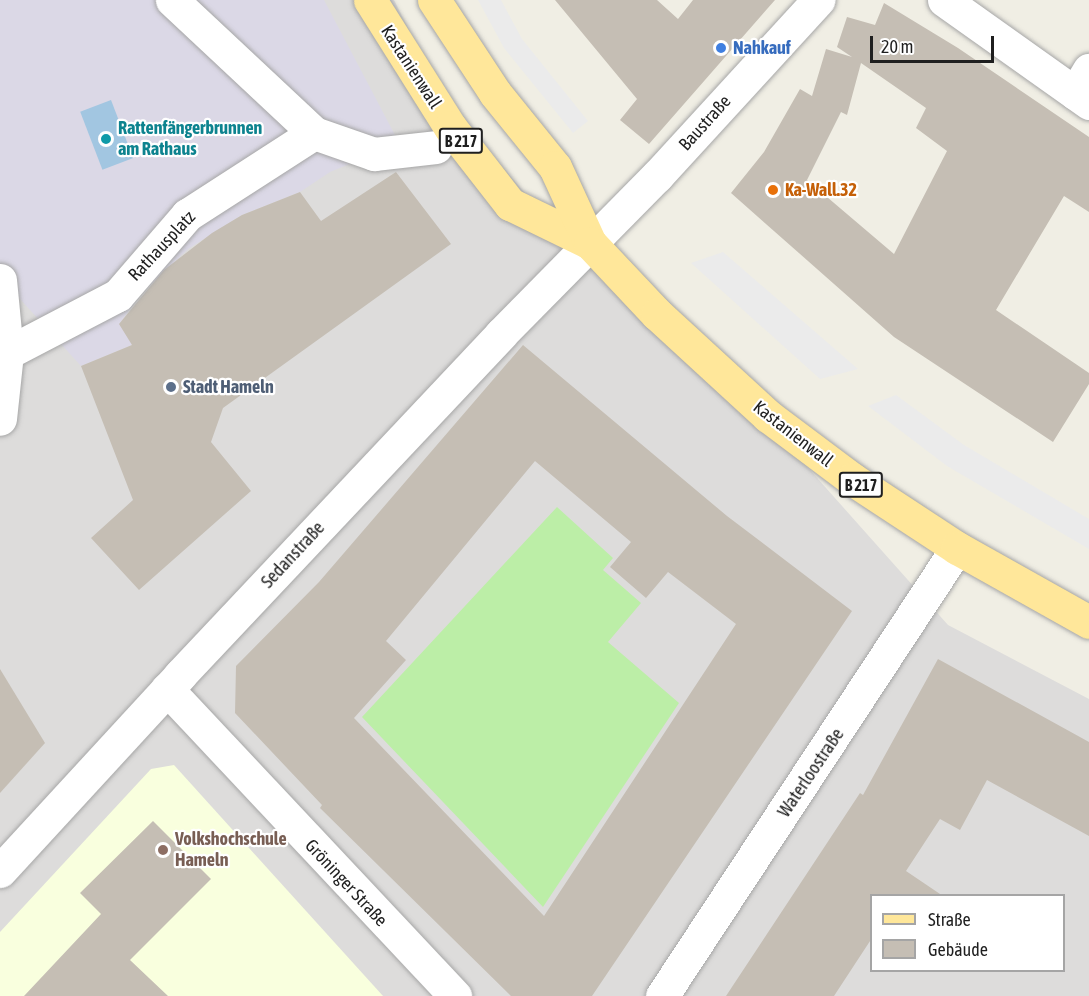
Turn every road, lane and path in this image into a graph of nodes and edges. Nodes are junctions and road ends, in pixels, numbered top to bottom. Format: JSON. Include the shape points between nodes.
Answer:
{"nodes":[{"id":1,"x":172,"y":0,"type":"edge"},
{"id":2,"x":370,"y":0,"type":"edge"},
{"id":3,"x":434,"y":0,"type":"edge"},
{"id":4,"x":818,"y":0,"type":"edge"},
{"id":5,"x":944,"y":0,"type":"edge"},
{"id":6,"x":1084,"y":89,"type":"edge"},
{"id":7,"x":314,"y":133,"type":"junction"},
{"id":8,"x":436,"y":147,"type":"dead end"},
{"id":9,"x":590,"y":243,"type":"junction"},
{"id":10,"x":0,"y":280,"type":"edge"},
{"id":11,"x":7,"y":353,"type":"junction"},
{"id":12,"x":0,"y":419,"type":"edge"},
{"id":13,"x":957,"y":548,"type":"junction"},
{"id":14,"x":1089,"y":622,"type":"edge"},
{"id":15,"x":167,"y":689,"type":"junction"},
{"id":16,"x":0,"y":871,"type":"edge"},
{"id":17,"x":455,"y":996,"type":"edge"},
{"id":18,"x":662,"y":996,"type":"edge"}],
"edges":[{"from":1,"to":7,"type":"street"},
{"from":2,"to":9,"type":"main road","name":"Kastanienwall","number":"B 217","via":[[428,95],[510,204]]},
{"from":3,"to":9,"type":"main road","name":"Kastanienwall","number":"B 217","via":[[495,93],[555,167]]},
{"from":4,"to":9,"type":"street","name":"Baustraße"},
{"from":5,"to":6,"type":"street"},
{"from":7,"to":8,"type":"street","via":[[374,154]]},
{"from":7,"to":11,"type":"street","name":"Rathausplatz","via":[[186,215],[118,295]]},
{"from":9,"to":13,"type":"main road","name":"Kastanienwall","number":"B 217","via":[[657,314],[768,416]]},
{"from":9,"to":15,"type":"street","name":"Sedanstraße"},
{"from":10,"to":11,"type":"street"},
{"from":11,"to":12,"type":"street"},
{"from":13,"to":14,"type":"main road","name":"Kastanienwall","number":"B 217"},
{"from":13,"to":18,"type":"street","name":"Waterloostraße"},
{"from":15,"to":16,"type":"street","name":"Sedanstraße"},
{"from":15,"to":17,"type":"street","name":"Gröninger Straße"}]}
